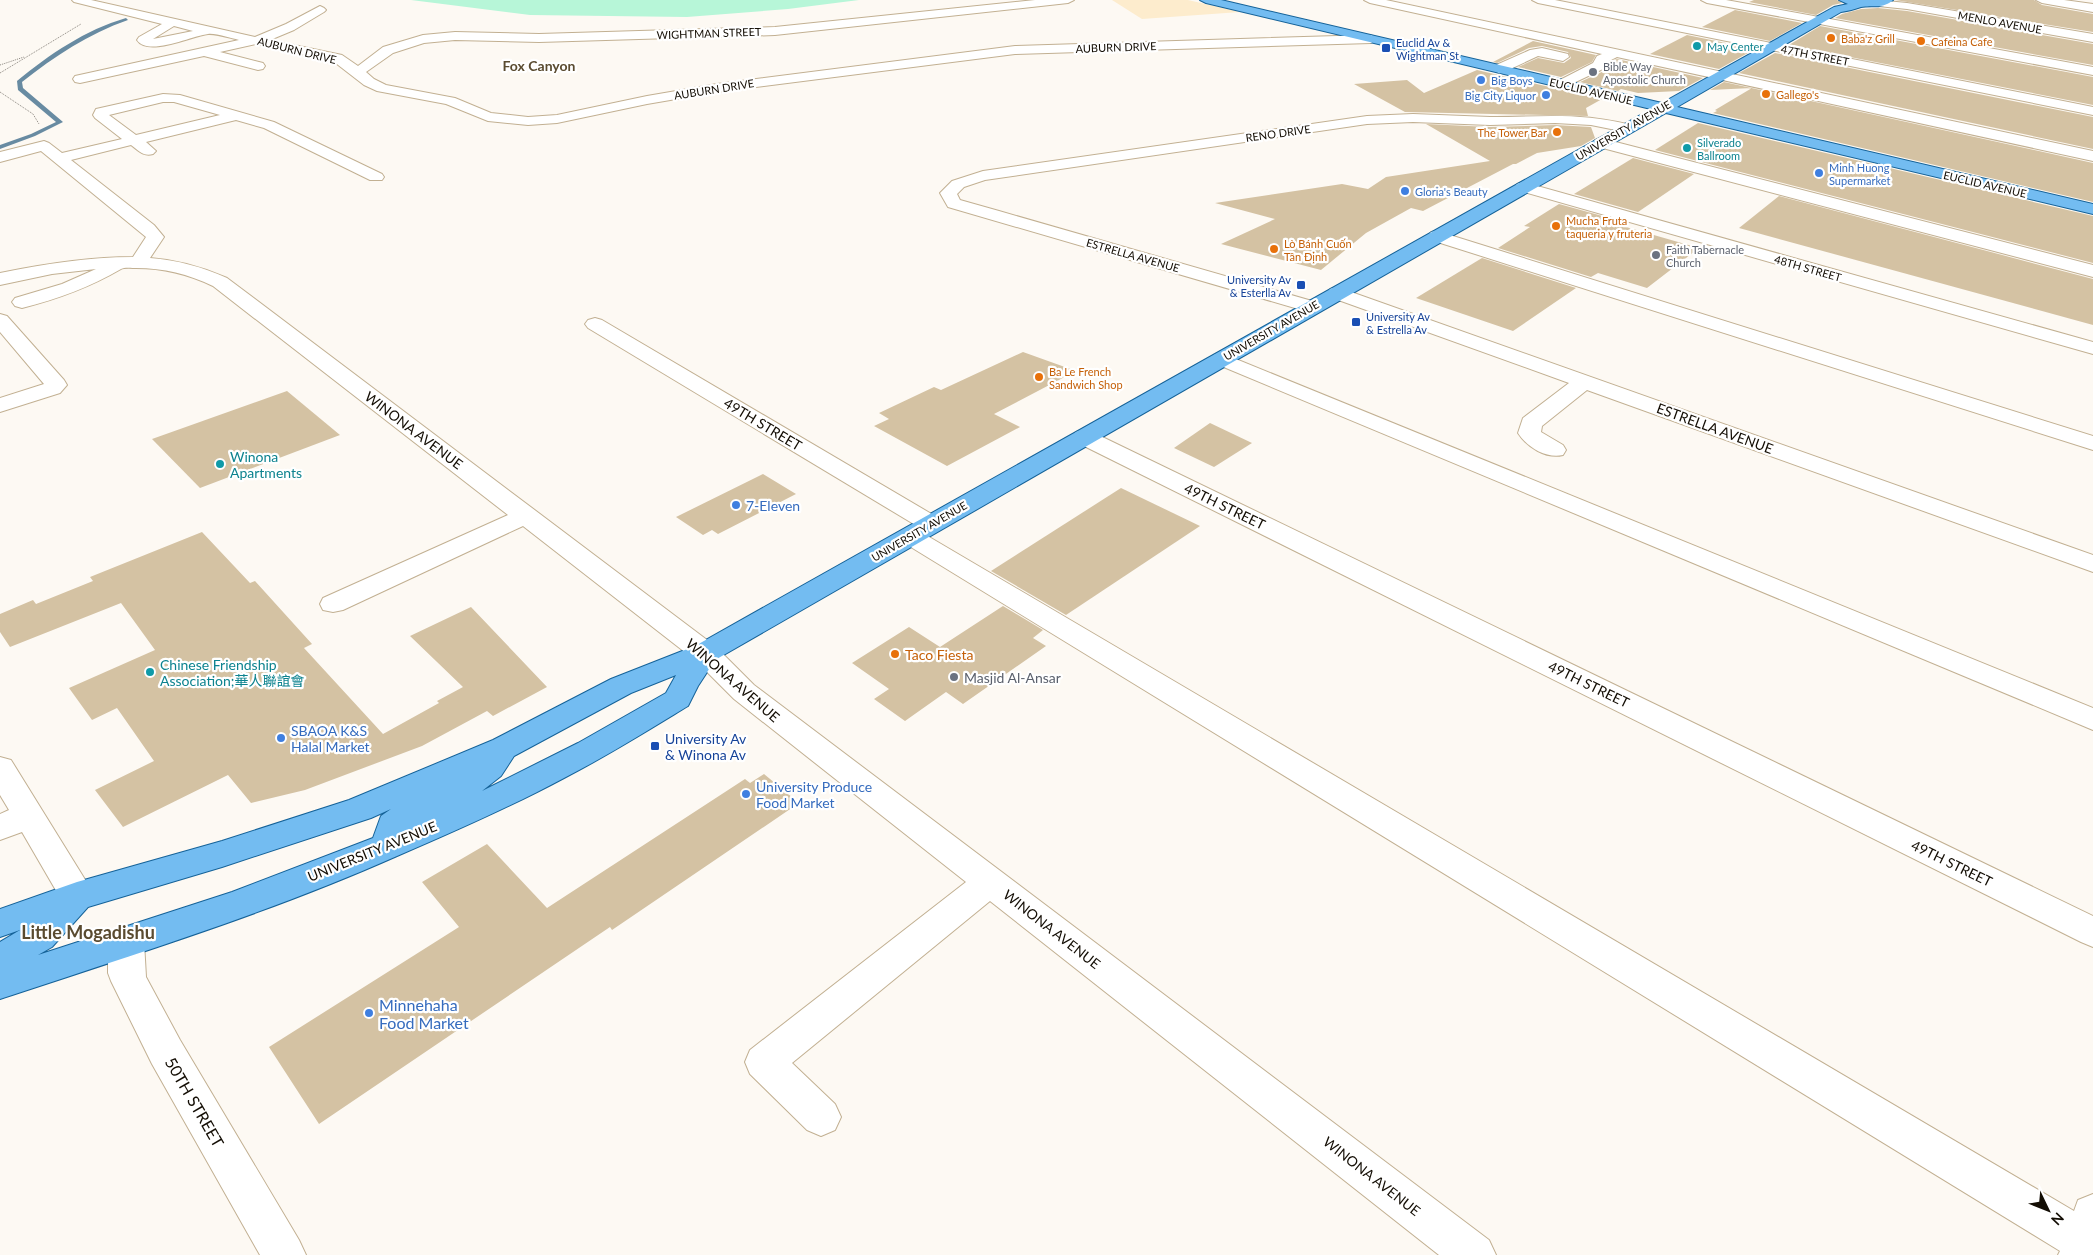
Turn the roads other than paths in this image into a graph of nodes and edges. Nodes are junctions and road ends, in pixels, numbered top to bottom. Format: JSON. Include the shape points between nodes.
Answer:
{"nodes":[{"id":1,"x":1068,"y":0,"type":"edge"},
{"id":2,"x":1206,"y":0,"type":"edge"},
{"id":3,"x":1370,"y":0,"type":"edge"},
{"id":4,"x":1538,"y":0,"type":"edge"},
{"id":5,"x":1707,"y":0,"type":"edge"},
{"id":6,"x":2042,"y":0,"type":"edge"},
{"id":7,"x":1885,"y":1,"type":"edge"},
{"id":8,"x":92,"y":3,"type":"edge"},
{"id":9,"x":1841,"y":3,"type":"edge"},
{"id":10,"x":2093,"y":8,"type":"edge"},
{"id":11,"x":320,"y":10,"type":"dead end"},
{"id":12,"x":1769,"y":12,"type":"junction"},
{"id":13,"x":1752,"y":20,"type":"dead end"},
{"id":14,"x":1818,"y":21,"type":"junction"},
{"id":15,"x":173,"y":22,"type":"junction"},
{"id":16,"x":81,"y":24,"type":"road end"},
{"id":17,"x":1736,"y":28,"type":"dead end"},
{"id":18,"x":211,"y":30,"type":"junction"},
{"id":19,"x":1720,"y":36,"type":"junction"},
{"id":20,"x":2093,"y":38,"type":"edge"},
{"id":21,"x":1371,"y":39,"type":"junction"},
{"id":22,"x":258,"y":40,"type":"junction"},
{"id":23,"x":1943,"y":43,"type":"junction"},
{"id":24,"x":1771,"y":47,"type":"junction"},
{"id":25,"x":205,"y":52,"type":"junction"},
{"id":26,"x":1614,"y":53,"type":"junction"},
{"id":27,"x":1930,"y":53,"type":"dead end"},
{"id":28,"x":1563,"y":57,"type":"dead end"},
{"id":29,"x":180,"y":58,"type":"junction"},
{"id":30,"x":258,"y":66,"type":"dead end"},
{"id":31,"x":1499,"y":69,"type":"junction"},
{"id":32,"x":2093,"y":71,"type":"edge"},
{"id":33,"x":167,"y":72,"type":"dead end"},
{"id":34,"x":358,"y":72,"type":"junction"},
{"id":35,"x":1720,"y":76,"type":"junction"},
{"id":36,"x":80,"y":79,"type":"dead end"},
{"id":37,"x":1563,"y":84,"type":"junction"},
{"id":38,"x":1662,"y":108,"type":"junction"},
{"id":39,"x":2093,"y":111,"type":"edge"},
{"id":40,"x":238,"y":115,"type":"junction"},
{"id":41,"x":1626,"y":128,"type":"junction"},
{"id":42,"x":133,"y":140,"type":"junction"},
{"id":43,"x":1600,"y":142,"type":"junction"},
{"id":44,"x":148,"y":151,"type":"dead end"},
{"id":45,"x":2093,"y":156,"type":"edge"},
{"id":46,"x":0,"y":157,"type":"edge"},
{"id":47,"x":60,"y":158,"type":"junction"},
{"id":48,"x":376,"y":176,"type":"dead end"},
{"id":49,"x":1523,"y":187,"type":"junction"},
{"id":50,"x":954,"y":203,"type":"joint"},
{"id":51,"x":2093,"y":209,"type":"edge"},
{"id":52,"x":1436,"y":236,"type":"junction"},
{"id":53,"x":130,"y":263,"type":"junction"},
{"id":54,"x":2093,"y":271,"type":"edge"},
{"id":55,"x":0,"y":279,"type":"edge"},
{"id":56,"x":1337,"y":293,"type":"junction"},
{"id":57,"x":22,"y":302,"type":"dead end"},
{"id":58,"x":1312,"y":306,"type":"junction"},
{"id":59,"x":0,"y":320,"type":"edge"},
{"id":60,"x":595,"y":324,"type":"dead end"},
{"id":61,"x":2093,"y":348,"type":"edge"},
{"id":62,"x":1221,"y":359,"type":"junction"},
{"id":63,"x":1585,"y":381,"type":"junction"},
{"id":64,"x":0,"y":406,"type":"edge"},
{"id":65,"x":1084,"y":437,"type":"junction"},
{"id":66,"x":2093,"y":443,"type":"edge"},
{"id":67,"x":1555,"y":450,"type":"dead end"},
{"id":68,"x":526,"y":516,"type":"junction"},
{"id":69,"x":921,"y":530,"type":"junction"},
{"id":70,"x":2093,"y":564,"type":"edge"},
{"id":71,"x":333,"y":604,"type":"dead end"},
{"id":72,"x":705,"y":653,"type":"junction"},
{"id":73,"x":2093,"y":720,"type":"edge"},
{"id":74,"x":504,"y":748,"type":"junction"},
{"id":75,"x":0,"y":768,"type":"edge"},
{"id":76,"x":14,"y":821,"type":"edge"},
{"id":77,"x":387,"y":847,"type":"junction"},
{"id":78,"x":990,"y":882,"type":"junction"},
{"id":79,"x":77,"y":896,"type":"junction"},
{"id":80,"x":0,"y":923,"type":"edge"},
{"id":81,"x":2093,"y":932,"type":"edge"},
{"id":82,"x":126,"y":942,"type":"junction"},
{"id":83,"x":0,"y":960,"type":"edge"},
{"id":84,"x":0,"y":983,"type":"edge"},
{"id":85,"x":821,"y":1118,"type":"dead end"},
{"id":86,"x":2086,"y":1237,"type":"edge"},
{"id":87,"x":284,"y":1255,"type":"edge"},
{"id":88,"x":1474,"y":1255,"type":"edge"}],
"edges":[{"from":1,"to":34,"type":"street","name":"WIGHTMAN STREET","via":[[775,31],[423,39],[388,50]]},
{"from":2,"to":21,"type":"main road","name":"EUCLID AVENUE"},
{"from":3,"to":26,"type":"street"},
{"from":4,"to":19,"type":"street","name":"47TH STREET"},
{"from":5,"to":12,"type":"street"},
{"from":6,"to":10,"type":"street"},
{"from":7,"to":9,"type":"main road","name":"UNIVERSITY AVENUE","via":[[1852,7]]},
{"from":7,"to":20,"type":"street","name":"MENLO AVENUE"},
{"from":8,"to":15,"type":"street","name":"AUBURN DRIVE"},
{"from":8,"to":16,"type":"street"},
{"from":9,"to":14,"type":"main road","name":"UNIVERSITY AVENUE"},
{"from":11,"to":22,"type":"street"},
{"from":12,"to":13,"type":"street"},
{"from":12,"to":14,"type":"street"},
{"from":14,"to":23,"type":"street"},
{"from":14,"to":24,"type":"main road","name":"UNIVERSITY AVENUE"},
{"from":15,"to":18,"type":"street","name":"AUBURN DRIVE"},
{"from":15,"to":18,"type":"street","via":[[143,40],[144,43]]},
{"from":17,"to":19,"type":"street"},
{"from":18,"to":22,"type":"street","name":"AUBURN DRIVE"},
{"from":19,"to":24,"type":"street","name":"47TH STREET"},
{"from":21,"to":31,"type":"main road","name":"EUCLID AVENUE"},
{"from":21,"to":34,"type":"street","name":"AUBURN DRIVE","via":[[1015,50],[717,88],[528,122],[488,117],[450,101],[382,88]]},
{"from":22,"to":25,"type":"street"},
{"from":22,"to":34,"type":"street","name":"AUBURN DRIVE","via":[[337,58]]},
{"from":23,"to":27,"type":"street"},
{"from":23,"to":32,"type":"street"},
{"from":24,"to":35,"type":"main road","name":"UNIVERSITY AVENUE"},
{"from":24,"to":39,"type":"street","name":"47TH STREET"},
{"from":25,"to":29,"type":"street"},
{"from":25,"to":30,"type":"street"},
{"from":26,"to":35,"type":"street"},
{"from":26,"to":37,"type":"street","via":[[1602,59],[1598,66]]},
{"from":28,"to":31,"type":"street","via":[[1535,53]]},
{"from":29,"to":33,"type":"street","via":[[195,65]]},
{"from":29,"to":36,"type":"street"},
{"from":31,"to":37,"type":"main road","name":"EUCLID AVENUE"},
{"from":35,"to":38,"type":"main road","name":"UNIVERSITY AVENUE"},
{"from":35,"to":45,"type":"street"},
{"from":37,"to":38,"type":"main road","name":"EUCLID AVENUE"},
{"from":38,"to":41,"type":"main road","name":"UNIVERSITY AVENUE"},
{"from":38,"to":51,"type":"main road","name":"EUCLID AVENUE"},
{"from":40,"to":42,"type":"street"},
{"from":40,"to":42,"type":"street","via":[[169,98],[101,112],[100,115]]},
{"from":40,"to":48,"type":"street","via":[[269,125]]},
{"from":41,"to":43,"type":"main road","name":"UNIVERSITY AVENUE"},
{"from":41,"to":50,"type":"street","name":"RENO DRIVE","via":[[1555,118],[1367,120],[983,176],[952,188],[948,193]]},
{"from":42,"to":44,"type":"street"},
{"from":42,"to":47,"type":"street"},
{"from":43,"to":49,"type":"main road","name":"UNIVERSITY AVENUE"},
{"from":43,"to":54,"type":"street"},
{"from":46,"to":47,"type":"street","via":[[44,146]]},
{"from":47,"to":53,"type":"street","via":[[156,237]]},
{"from":49,"to":52,"type":"main road","name":"UNIVERSITY AVENUE"},
{"from":49,"to":61,"type":"street","name":"48TH STREET"},
{"from":50,"to":58,"type":"street","name":"ESTRELLA AVENUE"},
{"from":52,"to":56,"type":"main road","name":"UNIVERSITY AVENUE"},
{"from":52,"to":66,"type":"street"},
{"from":53,"to":55,"type":"street","via":[[72,266]]},
{"from":53,"to":57,"type":"street","via":[[90,281]]},
{"from":53,"to":68,"type":"street","name":"WINONA AVENUE","via":[[185,268],[220,282]]},
{"from":56,"to":58,"type":"main road","name":"UNIVERSITY AVENUE"},
{"from":56,"to":63,"type":"street","name":"ESTRELLA AVENUE"},
{"from":58,"to":62,"type":"main road","name":"UNIVERSITY AVENUE"},
{"from":59,"to":64,"type":"street","via":[[56,385]]},
{"from":60,"to":69,"type":"street","name":"49TH STREET"},
{"from":62,"to":65,"type":"main road","name":"UNIVERSITY AVENUE"},
{"from":62,"to":73,"type":"street"},
{"from":63,"to":67,"type":"street","via":[[1530,423],[1529,433]]},
{"from":63,"to":70,"type":"street","name":"ESTRELLA AVENUE"},
{"from":65,"to":69,"type":"main road","name":"UNIVERSITY AVENUE"},
{"from":65,"to":81,"type":"street","name":"49TH STREET"},
{"from":68,"to":71,"type":"street"},
{"from":68,"to":72,"type":"street","name":"WINONA AVENUE"},
{"from":69,"to":72,"type":"main road","name":"UNIVERSITY AVENUE"},
{"from":69,"to":86,"type":"street","name":"49TH STREET"},
{"from":72,"to":74,"type":"main road","name":"UNIVERSITY AVENUE","via":[[622,686]]},
{"from":72,"to":77,"type":"main road","name":"UNIVERSITY AVENUE","via":[[678,700],[576,758]]},
{"from":72,"to":78,"type":"street","name":"WINONA AVENUE","via":[[744,692]]},
{"from":74,"to":77,"type":"main road","via":[[490,768],[468,785],[410,812],[393,825]]},
{"from":74,"to":79,"type":"main road","name":"UNIVERSITY AVENUE","via":[[360,809]]},
{"from":75,"to":76,"type":"street"},
{"from":76,"to":79,"type":"street"},
{"from":77,"to":82,"type":"main road","name":"UNIVERSITY AVENUE"},
{"from":78,"to":85,"type":"street","via":[[764,1062]]},
{"from":78,"to":88,"type":"street","name":"WINONA AVENUE"},
{"from":79,"to":80,"type":"main road","name":"UNIVERSITY AVENUE"},
{"from":79,"to":83,"type":"main road","via":[[39,937]]},
{"from":82,"to":84,"type":"main road","name":"UNIVERSITY AVENUE"},
{"from":82,"to":87,"type":"street","name":"50TH STREET","via":[[129,981],[166,1052]]}]}
